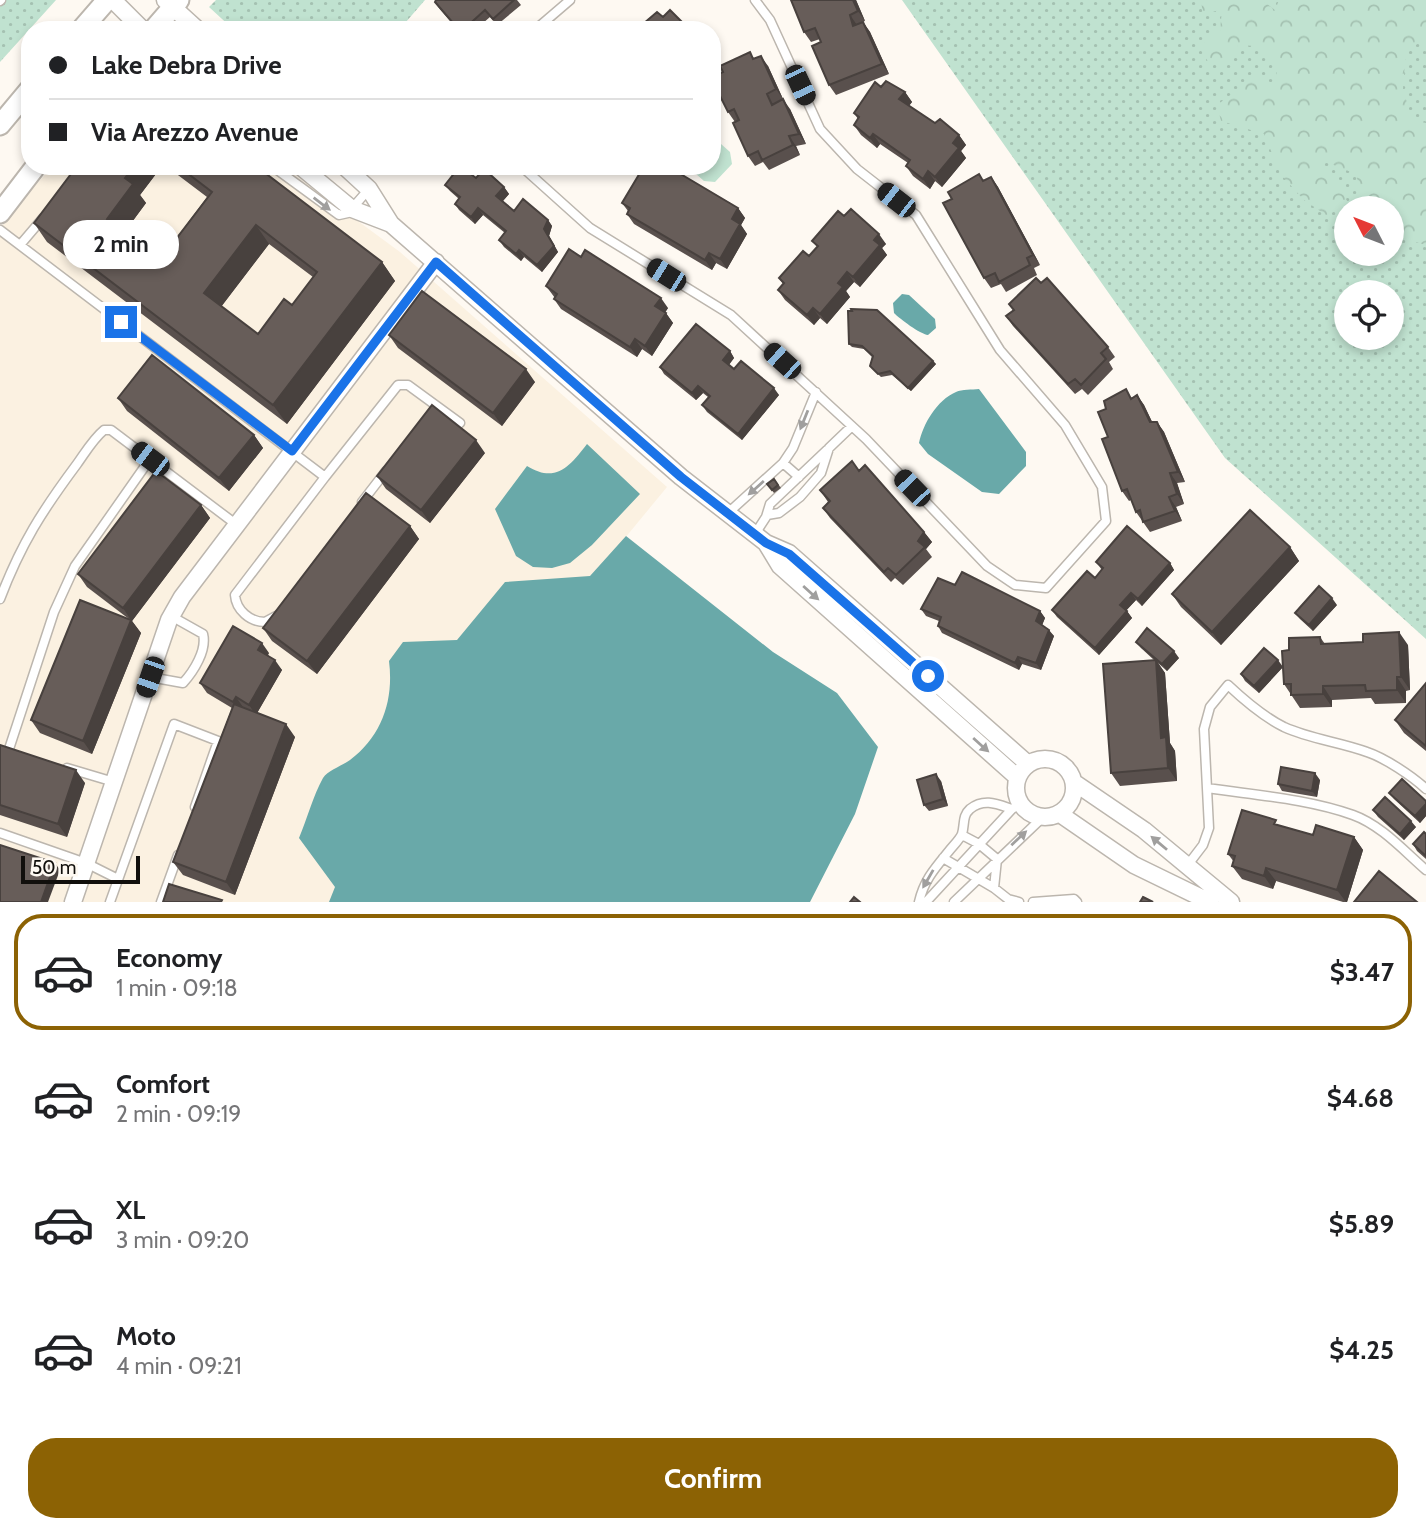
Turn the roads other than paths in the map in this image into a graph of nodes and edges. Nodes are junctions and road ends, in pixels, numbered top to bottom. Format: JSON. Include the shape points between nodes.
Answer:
{"nodes":[{"id":1,"x":107,"y":0,"type":"edge"},
{"id":2,"x":113,"y":0,"type":"edge"},
{"id":3,"x":569,"y":0,"type":"edge"},
{"id":4,"x":755,"y":0,"type":"edge"},
{"id":5,"x":173,"y":2,"type":"edge"},
{"id":6,"x":89,"y":21,"type":"edge"},
{"id":7,"x":134,"y":21,"type":"edge"},
{"id":8,"x":159,"y":21,"type":"edge"},
{"id":9,"x":190,"y":21,"type":"edge"},
{"id":10,"x":545,"y":21,"type":"edge"},
{"id":11,"x":21,"y":100,"type":"edge"},
{"id":12,"x":0,"y":125,"type":"edge"},
{"id":13,"x":29,"y":175,"type":"edge"},
{"id":14,"x":284,"y":175,"type":"edge"},
{"id":15,"x":311,"y":175,"type":"edge"},
{"id":16,"x":354,"y":175,"type":"edge"},
{"id":17,"x":531,"y":175,"type":"edge"},
{"id":18,"x":369,"y":189,"type":"junction"},
{"id":19,"x":352,"y":209,"type":"junction"},
{"id":20,"x":0,"y":212,"type":"edge"},
{"id":21,"x":51,"y":213,"type":"edge"},
{"id":22,"x":391,"y":224,"type":"junction"},
{"id":23,"x":0,"y":230,"type":"edge"},
{"id":24,"x":20,"y":245,"type":"junction"},
{"id":25,"x":436,"y":262,"type":"junction"},
{"id":26,"x":816,"y":392,"type":"junction"},
{"id":27,"x":436,"y":405,"type":"junction"},
{"id":28,"x":428,"y":416,"type":"edge"},
{"id":29,"x":460,"y":423,"type":"edge"},
{"id":30,"x":852,"y":426,"type":"junction"},
{"id":31,"x":829,"y":448,"type":"junction"},
{"id":32,"x":292,"y":451,"type":"junction"},
{"id":33,"x":150,"y":459,"type":"junction"},
{"id":34,"x":394,"y":460,"type":"edge"},
{"id":35,"x":783,"y":463,"type":"junction"},
{"id":36,"x":325,"y":477,"type":"junction"},
{"id":37,"x":799,"y":477,"type":"junction"},
{"id":38,"x":729,"y":513,"type":"junction"},
{"id":39,"x":352,"y":515,"type":"edge"},
{"id":40,"x":767,"y":515,"type":"junction"},
{"id":41,"x":237,"y":525,"type":"junction"},
{"id":42,"x":761,"y":538,"type":"junction"},
{"id":43,"x":0,"y":600,"type":"edge"},
{"id":44,"x":285,"y":603,"type":"edge"},
{"id":45,"x":171,"y":616,"type":"junction"},
{"id":46,"x":150,"y":677,"type":"junction"},
{"id":47,"x":0,"y":746,"type":"edge"},
{"id":48,"x":9,"y":749,"type":"junction"},
{"id":49,"x":23,"y":753,"type":"edge"},
{"id":50,"x":1028,"y":764,"type":"junction"},
{"id":51,"x":62,"y":766,"type":"edge"},
{"id":52,"x":1018,"y":778,"type":"junction"},
{"id":53,"x":114,"y":782,"type":"junction"},
{"id":54,"x":1075,"y":783,"type":"junction"},
{"id":55,"x":1208,"y":788,"type":"junction"},
{"id":56,"x":1426,"y":789,"type":"edge"},
{"id":57,"x":1016,"y":806,"type":"junction"},
{"id":58,"x":1060,"y":814,"type":"junction"},
{"id":59,"x":1042,"y":818,"type":"junction"},
{"id":60,"x":190,"y":820,"type":"edge"},
{"id":61,"x":0,"y":833,"type":"edge"},
{"id":62,"x":962,"y":835,"type":"junction"},
{"id":63,"x":979,"y":844,"type":"junction"},
{"id":64,"x":181,"y":845,"type":"edge"},
{"id":65,"x":943,"y":859,"type":"junction"},
{"id":66,"x":997,"y":859,"type":"junction"},
{"id":67,"x":86,"y":863,"type":"junction"},
{"id":68,"x":1187,"y":866,"type":"junction"},
{"id":69,"x":957,"y":867,"type":"junction"},
{"id":70,"x":1426,"y":870,"type":"edge"},
{"id":71,"x":118,"y":878,"type":"junction"},
{"id":72,"x":978,"y":879,"type":"junction"},
{"id":73,"x":1173,"y":885,"type":"junction"},
{"id":74,"x":994,"y":888,"type":"junction"},
{"id":75,"x":73,"y":902,"type":"edge"},
{"id":76,"x":110,"y":902,"type":"edge"},
{"id":77,"x":161,"y":902,"type":"edge"},
{"id":78,"x":919,"y":902,"type":"edge"},
{"id":79,"x":926,"y":902,"type":"edge"},
{"id":80,"x":954,"y":902,"type":"edge"},
{"id":81,"x":1019,"y":902,"type":"edge"},
{"id":82,"x":1033,"y":902,"type":"edge"},
{"id":83,"x":1077,"y":902,"type":"edge"},
{"id":84,"x":1210,"y":902,"type":"edge"},
{"id":85,"x":1231,"y":902,"type":"edge"}],
"edges":[{"from":1,"to":6,"type":"street"},
{"from":2,"to":7,"type":"street"},
{"from":3,"to":10,"type":"lane"},
{"from":4,"to":30,"type":"lane","via":[[770,20],[820,129],[857,169],[916,215],[999,350],[1065,425],[1102,487],[1106,521],[1046,588],[1015,585],[987,566]]},
{"from":5,"to":8,"type":"street"},
{"from":5,"to":9,"type":"street"},
{"from":11,"to":12,"type":"street"},
{"from":13,"to":20,"type":"street"},
{"from":14,"to":19,"type":"lane","one_way":true,"via":[[335,213],[345,215]]},
{"from":15,"to":19,"type":"street"},
{"from":16,"to":18,"type":"street"},
{"from":17,"to":26,"type":"lane","via":[[590,228],[731,315]]},
{"from":18,"to":19,"type":"lane"},
{"from":18,"to":22,"type":"street"},
{"from":19,"to":22,"type":"street"},
{"from":21,"to":24,"type":"lane"},
{"from":22,"to":25,"type":"street"},
{"from":23,"to":24,"type":"lane"},
{"from":24,"to":32,"type":"lane"},
{"from":25,"to":32,"type":"street"},
{"from":25,"to":38,"type":"street","via":[[681,477]]},
{"from":26,"to":30,"type":"lane"},
{"from":26,"to":35,"type":"lane","one_way":true},
{"from":27,"to":28,"type":"lane"},
{"from":27,"to":29,"type":"lane"},
{"from":27,"to":36,"type":"lane","via":[[408,385],[398,385]]},
{"from":30,"to":31,"type":"lane"},
{"from":31,"to":37,"type":"lane"},
{"from":31,"to":40,"type":"lane","via":[[821,473],[800,497],[779,513]]},
{"from":32,"to":36,"type":"lane"},
{"from":32,"to":41,"type":"street"},
{"from":33,"to":41,"type":"lane"},
{"from":33,"to":43,"type":"lane","via":[[111,430],[99,434],[47,503],[15,559]]},
{"from":33,"to":48,"type":"lane","via":[[75,566],[54,612]]},
{"from":34,"to":39,"type":"lane"},
{"from":35,"to":37,"type":"lane"},
{"from":35,"to":38,"type":"lane","one_way":true},
{"from":36,"to":44,"type":"lane","via":[[234,595],[243,614],[259,622],[272,620]]},
{"from":37,"to":40,"type":"lane","via":[[770,504]]},
{"from":38,"to":42,"type":"street"},
{"from":40,"to":42,"type":"lane"},
{"from":41,"to":45,"type":"street"},
{"from":42,"to":50,"type":"street","via":[[789,554]]},
{"from":42,"to":52,"type":"street","one_way":true,"via":[[780,566]]},
{"from":45,"to":46,"type":"street"},
{"from":45,"to":46,"type":"lane","via":[[203,634],[205,643],[183,683]]},
{"from":46,"to":53,"type":"street"},
{"from":47,"to":48,"type":"lane"},
{"from":48,"to":49,"type":"lane"},
{"from":50,"to":52,"type":"street"},
{"from":50,"to":54,"type":"street","via":[[1046,758],[1060,762]]},
{"from":51,"to":53,"type":"lane"},
{"from":52,"to":57,"type":"street"},
{"from":53,"to":67,"type":"street"},
{"from":54,"to":58,"type":"street","via":[[1074,797]]},
{"from":68,"to":54,"type":"street","one_way":true},
{"from":55,"to":56,"type":"lane","via":[[1204,729],[1210,706],[1228,685],[1284,726],[1368,752]]},
{"from":55,"to":68,"type":"lane","via":[[1209,828]]},
{"from":55,"to":70,"type":"lane","via":[[1354,815],[1387,835]]},
{"from":57,"to":59,"type":"street"},
{"from":57,"to":62,"type":"lane","via":[[983,802],[969,810]]},
{"from":57,"to":63,"type":"lane"},
{"from":58,"to":59,"type":"street"},
{"from":58,"to":73,"type":"street","via":[[1134,865]]},
{"from":66,"to":59,"type":"lane","one_way":true},
{"from":60,"to":71,"type":"lane","via":[[218,741],[174,724]]},
{"from":61,"to":67,"type":"lane"},
{"from":62,"to":63,"type":"lane"},
{"from":62,"to":65,"type":"lane"},
{"from":63,"to":66,"type":"lane"},
{"from":63,"to":69,"type":"lane"},
{"from":64,"to":77,"type":"lane"},
{"from":65,"to":69,"type":"lane"},
{"from":65,"to":78,"type":"lane","one_way":true,"via":[[923,885]]},
{"from":66,"to":72,"type":"lane"},
{"from":66,"to":74,"type":"lane"},
{"from":67,"to":71,"type":"lane"},
{"from":67,"to":75,"type":"street"},
{"from":68,"to":73,"type":"street"},
{"from":68,"to":85,"type":"street"},
{"from":69,"to":72,"type":"lane"},
{"from":69,"to":79,"type":"lane"},
{"from":71,"to":76,"type":"lane"},
{"from":72,"to":74,"type":"lane"},
{"from":72,"to":80,"type":"lane"},
{"from":73,"to":84,"type":"street"},
{"from":74,"to":81,"type":"lane"},
{"from":82,"to":83,"type":"lane"}]}
